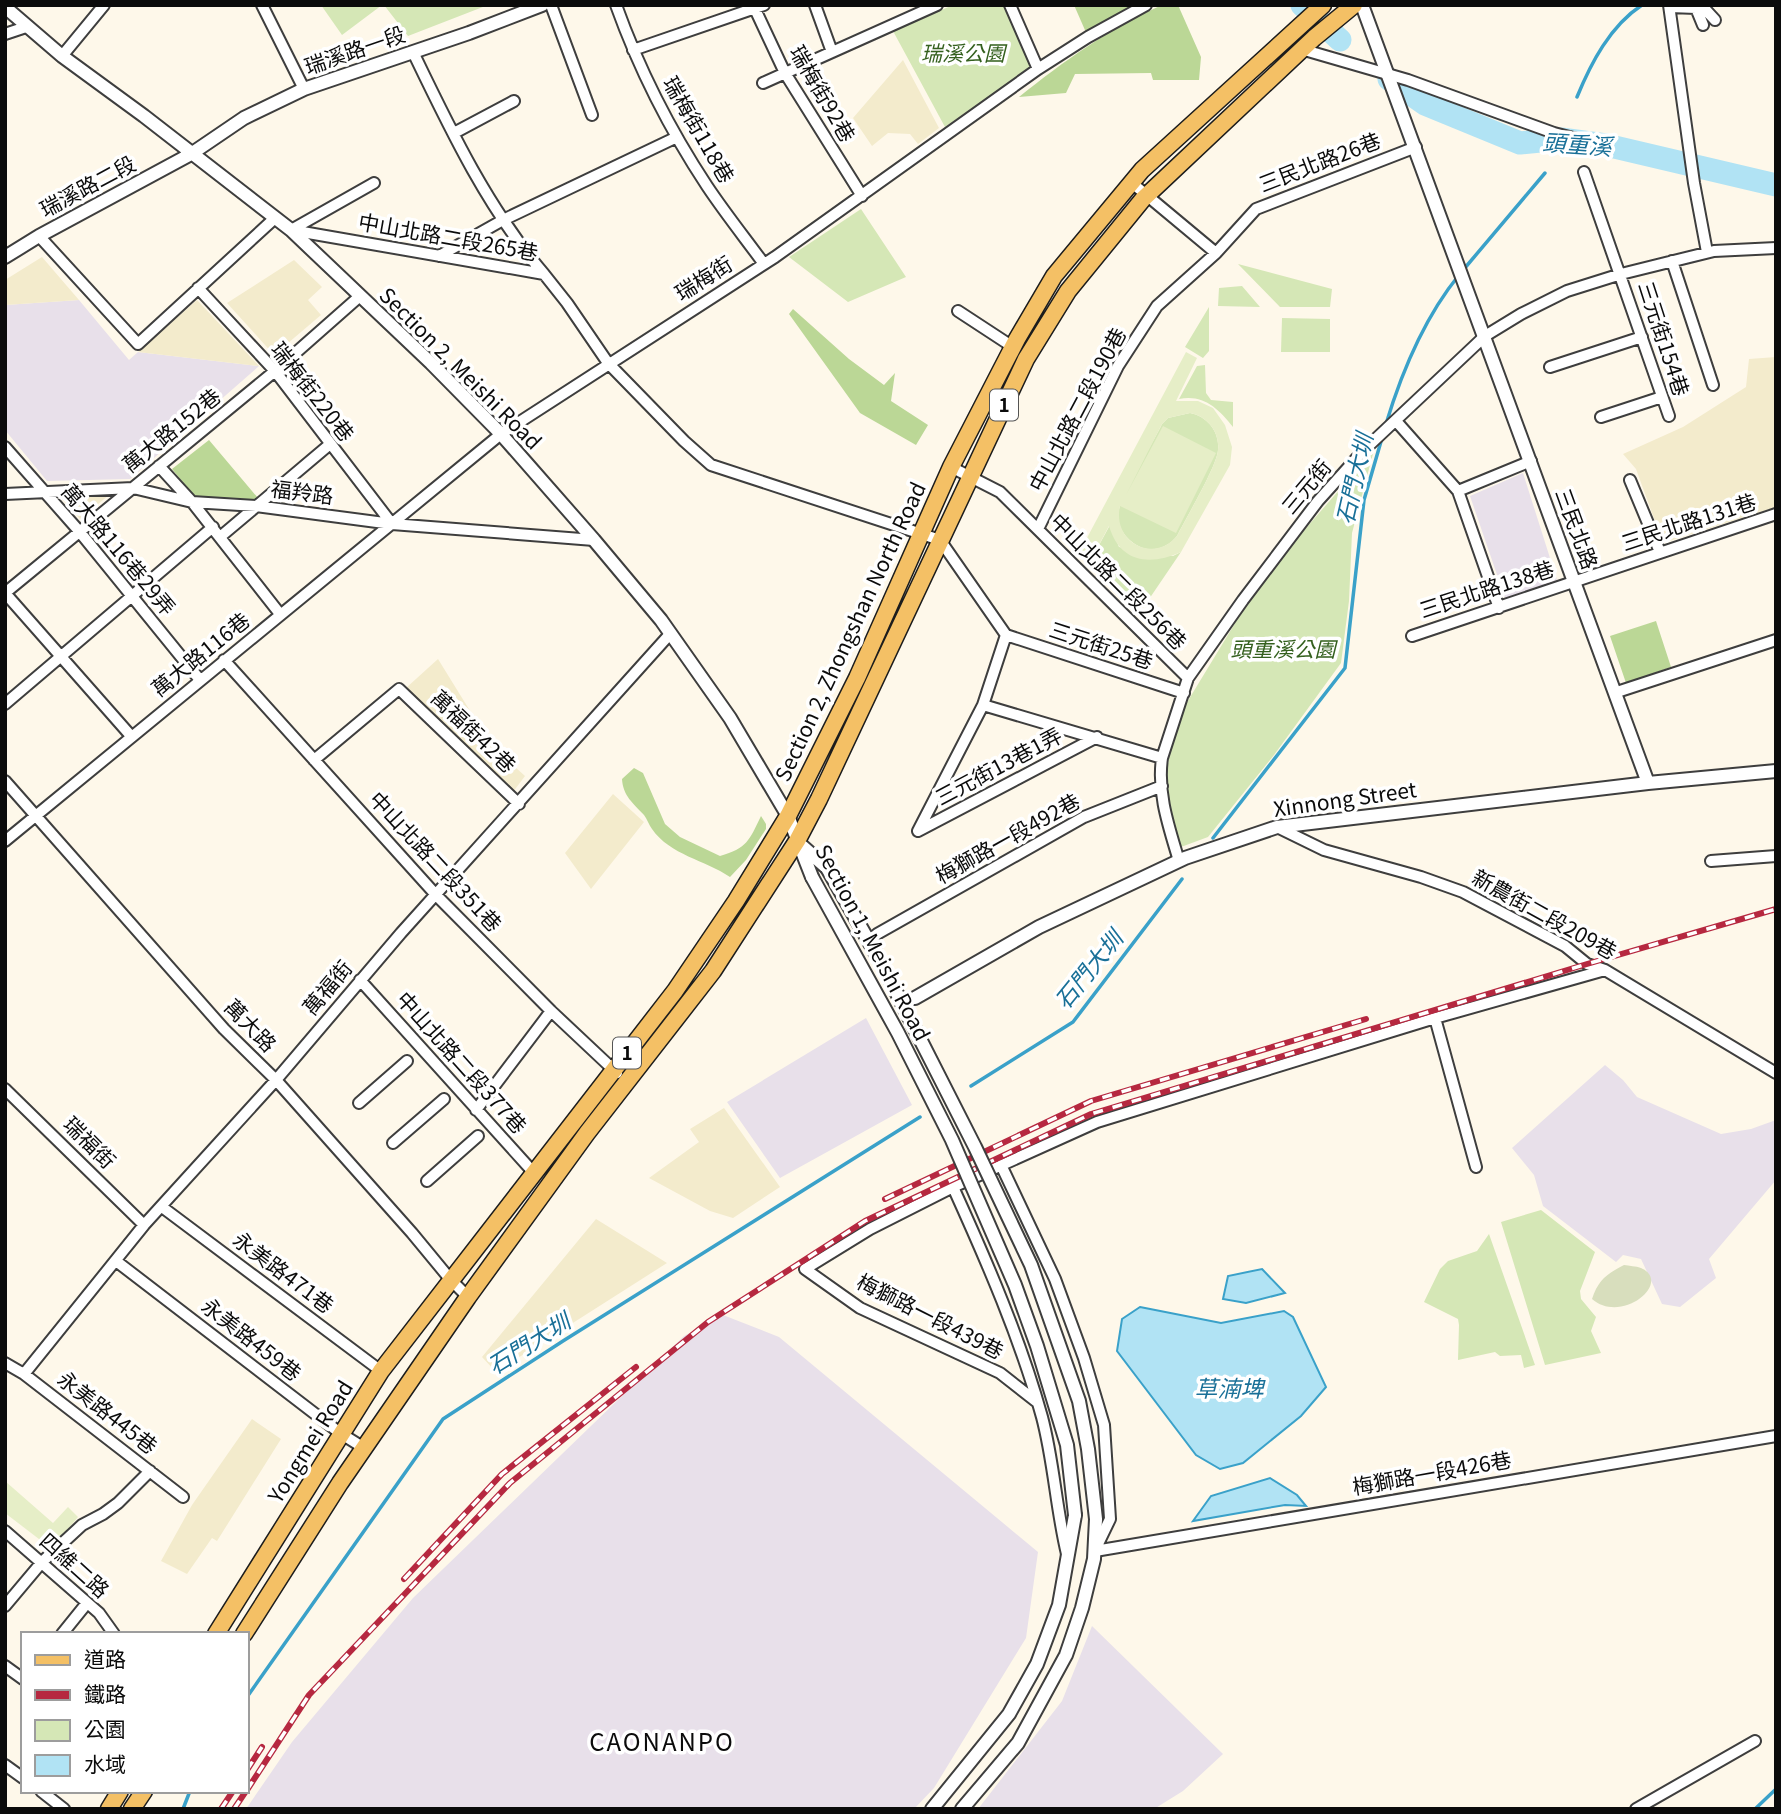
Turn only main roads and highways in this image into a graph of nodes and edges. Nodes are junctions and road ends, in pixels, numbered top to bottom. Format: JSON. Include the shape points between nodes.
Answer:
{"nodes":[{"id":1,"x":1354,"y":5,"type":"edge"},
{"id":2,"x":1319,"y":6,"type":"edge"},
{"id":3,"x":450,"y":1279,"type":"joint"},
{"id":4,"x":217,"y":1632,"type":"edge"},
{"id":5,"x":245,"y":1632,"type":"edge"},
{"id":6,"x":119,"y":1793,"type":"edge"},
{"id":7,"x":143,"y":1793,"type":"edge"},
{"id":8,"x":109,"y":1809,"type":"edge"},
{"id":9,"x":132,"y":1809,"type":"edge"}],
"edges":[{"from":1,"to":5,"type":"main road","name":"Section 2, Zhongshan North Road","number":"1","via":[[1147,194],[1068,291],[1026,359],[796,841],[713,971],[468,1297]]},
{"from":2,"to":3,"type":"main road","name":"Section 2, Zhongshan North Road","number":"1","via":[[1142,170],[1054,276],[951,467],[857,678],[788,816],[675,991]]},
{"from":3,"to":4,"type":"main road","name":"Yongmei Road","number":"1","via":[[340,1433]]},
{"from":6,"to":8,"type":"main road"},
{"from":7,"to":9,"type":"main road"}]}
